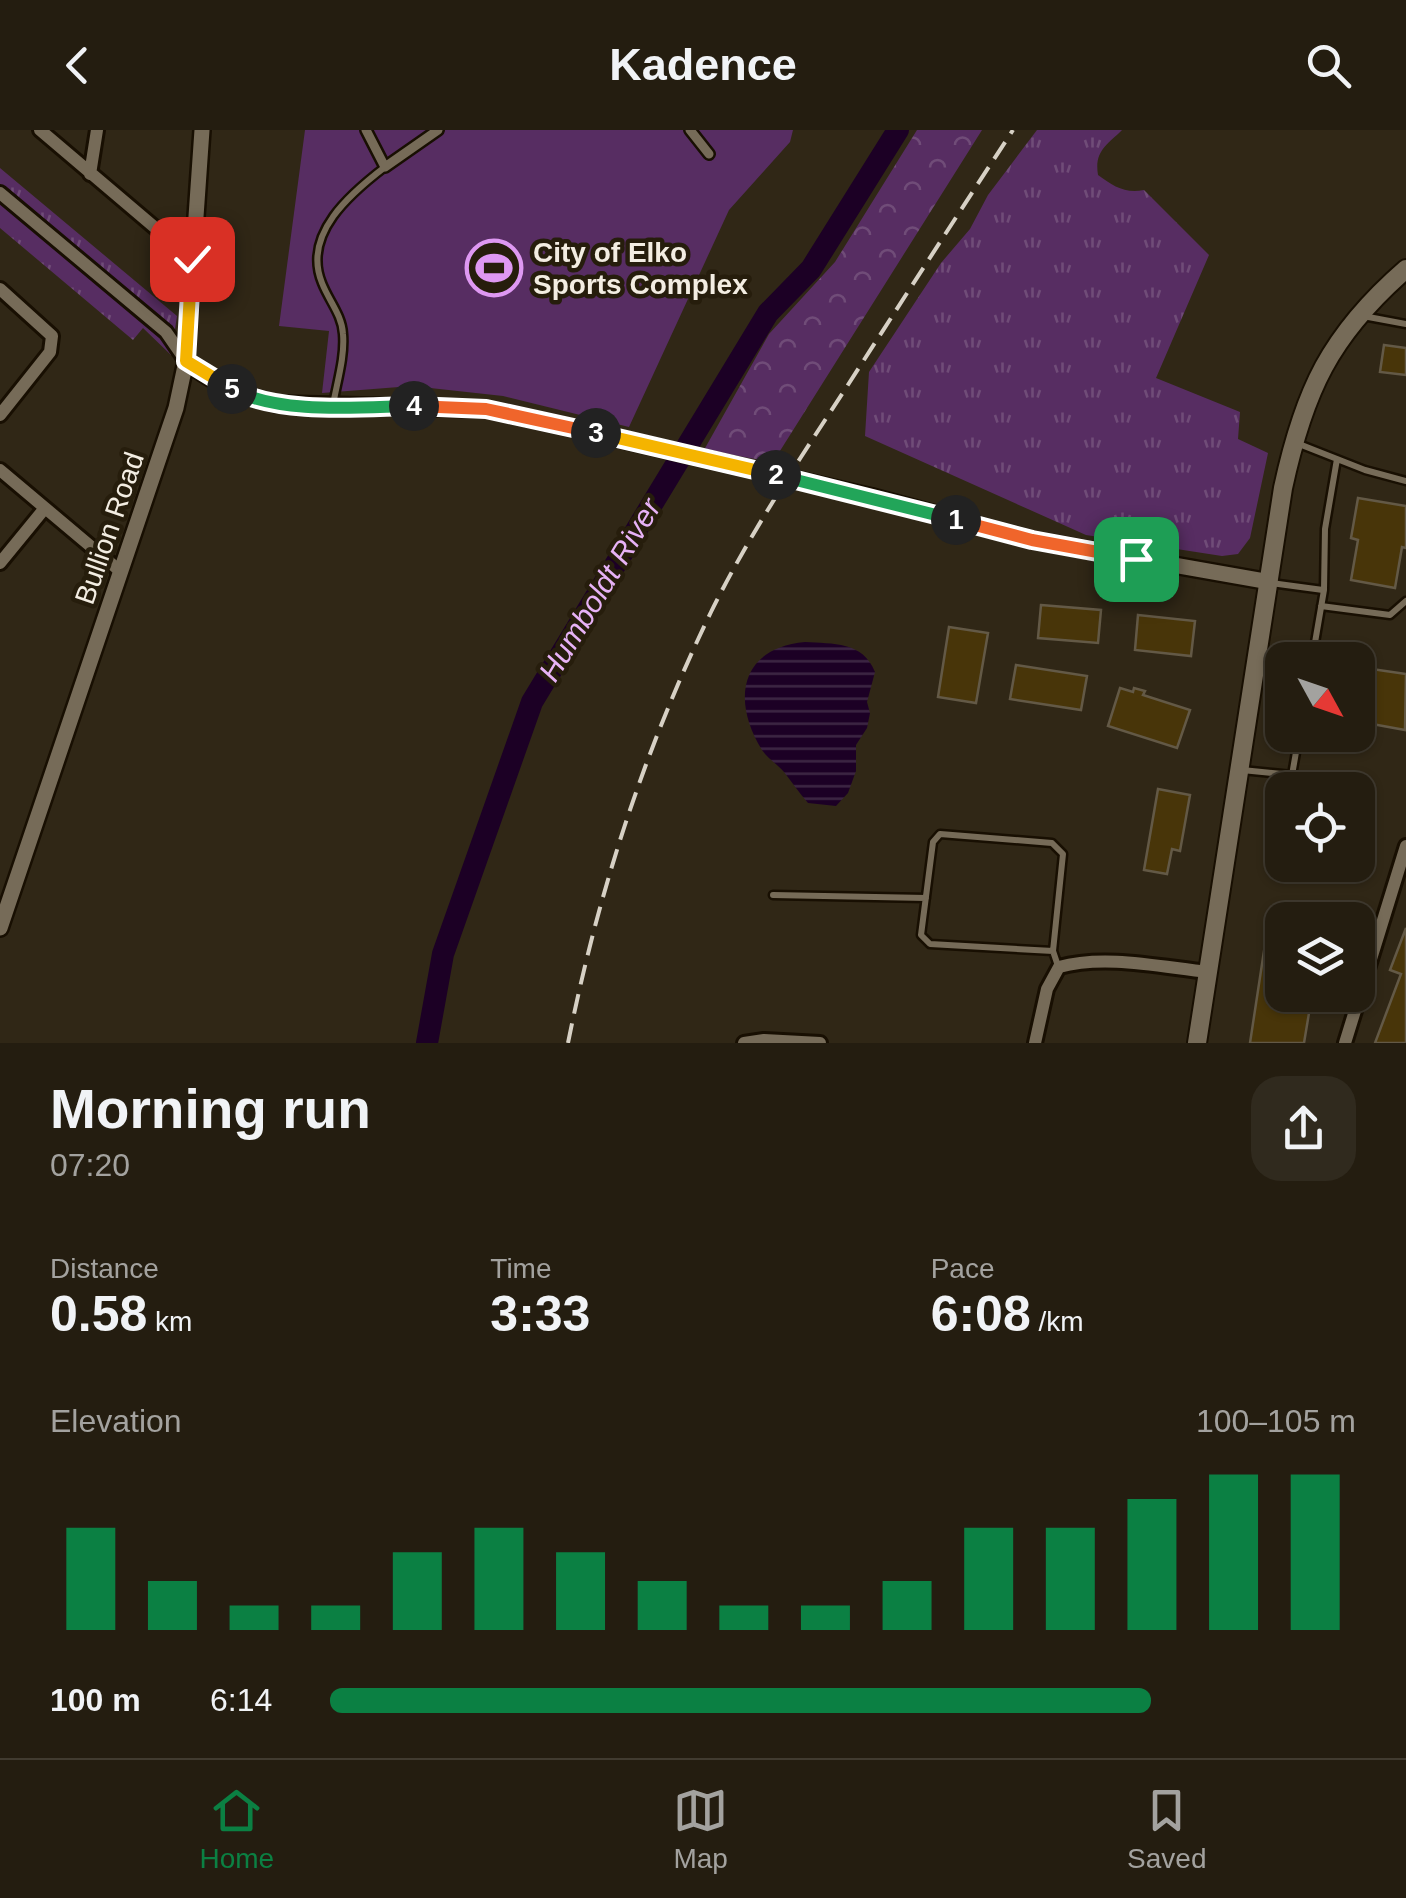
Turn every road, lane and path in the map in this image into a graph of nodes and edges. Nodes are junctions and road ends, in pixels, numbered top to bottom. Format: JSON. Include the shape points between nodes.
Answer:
{"nodes":[{"id":1,"x":40,"y":130,"type":"edge"},
{"id":2,"x":97,"y":130,"type":"edge"},
{"id":3,"x":202,"y":130,"type":"edge"},
{"id":4,"x":366,"y":130,"type":"edge"},
{"id":5,"x":438,"y":130,"type":"edge"},
{"id":6,"x":690,"y":130,"type":"edge"},
{"id":7,"x":709,"y":154,"type":"dead end"},
{"id":8,"x":385,"y":168,"type":"junction"},
{"id":9,"x":90,"y":174,"type":"junction"},
{"id":10,"x":0,"y":193,"type":"edge"},
{"id":11,"x":192,"y":259,"type":"junction"},
{"id":12,"x":1406,"y":269,"type":"edge"},
{"id":13,"x":0,"y":289,"type":"edge"},
{"id":14,"x":1359,"y":316,"type":"junction"},
{"id":15,"x":1406,"y":324,"type":"edge"},
{"id":16,"x":186,"y":361,"type":"junction"},
{"id":17,"x":333,"y":406,"type":"junction"},
{"id":18,"x":0,"y":415,"type":"edge"},
{"id":19,"x":1293,"y":441,"type":"junction"},
{"id":20,"x":1337,"y":459,"type":"junction"},
{"id":21,"x":0,"y":470,"type":"edge"},
{"id":22,"x":1406,"y":482,"type":"edge"},
{"id":23,"x":45,"y":508,"type":"junction"},
{"id":24,"x":0,"y":563,"type":"edge"},
{"id":25,"x":120,"y":571,"type":"junction"},
{"id":26,"x":1270,"y":582,"type":"junction"},
{"id":27,"x":1324,"y":590,"type":"junction"},
{"id":28,"x":1406,"y":600,"type":"edge"},
{"id":29,"x":1321,"y":606,"type":"junction"},
{"id":30,"x":1315,"y":642,"type":"edge"},
{"id":31,"x":1296,"y":752,"type":"edge"},
{"id":32,"x":1240,"y":770,"type":"junction"},
{"id":33,"x":1406,"y":846,"type":"edge"},
{"id":34,"x":773,"y":895,"type":"dead end"},
{"id":35,"x":926,"y":898,"type":"junction"},
{"id":36,"x":0,"y":928,"type":"edge"},
{"id":37,"x":1053,"y":951,"type":"junction"},
{"id":38,"x":1059,"y":967,"type":"junction"},
{"id":39,"x":1208,"y":972,"type":"junction"},
{"id":40,"x":744,"y":1043,"type":"edge"},
{"id":41,"x":820,"y":1043,"type":"edge"},
{"id":42,"x":1035,"y":1043,"type":"edge"},
{"id":43,"x":1197,"y":1043,"type":"edge"},
{"id":44,"x":1344,"y":1043,"type":"edge"}],
"edges":[{"from":1,"to":9,"type":"street"},
{"from":2,"to":9,"type":"street"},
{"from":3,"to":11,"type":"street","name":"Bullion Road"},
{"from":4,"to":8,"type":"street"},
{"from":5,"to":8,"type":"street"},
{"from":6,"to":7,"type":"street"},
{"from":8,"to":17,"type":"lane","via":[[340,204],[319,254],[320,279],[343,332]]},
{"from":9,"to":11,"type":"street"},
{"from":10,"to":16,"type":"street","via":[[166,332]]},
{"from":11,"to":16,"type":"street","name":"Bullion Road"},
{"from":12,"to":14,"type":"main road"},
{"from":13,"to":18,"type":"street","via":[[52,336],[50,352]]},
{"from":14,"to":15,"type":"lane"},
{"from":14,"to":19,"type":"main road","via":[[1318,375]]},
{"from":16,"to":17,"type":"street","via":[[244,396]]},
{"from":16,"to":25,"type":"street","name":"Bullion Road"},
{"from":17,"to":26,"type":"street","bridge":true,"via":[[486,409],[1032,540]]},
{"from":19,"to":20,"type":"lane"},
{"from":19,"to":26,"type":"main road"},
{"from":20,"to":22,"type":"lane"},
{"from":20,"to":27,"type":"lane","via":[[1325,529]]},
{"from":21,"to":23,"type":"street"},
{"from":23,"to":24,"type":"street"},
{"from":23,"to":25,"type":"street"},
{"from":25,"to":36,"type":"street","name":"Bullion Road"},
{"from":26,"to":27,"type":"lane"},
{"from":26,"to":32,"type":"main road"},
{"from":27,"to":29,"type":"lane"},
{"from":28,"to":29,"type":"lane","via":[[1390,616]]},
{"from":29,"to":30,"type":"lane"},
{"from":31,"to":32,"type":"lane","via":[[1292,775]]},
{"from":32,"to":39,"type":"main road"},
{"from":33,"to":44,"type":"street"},
{"from":34,"to":35,"type":"lane"},
{"from":35,"to":37,"type":"lane","via":[[921,935],[930,944]]},
{"from":35,"to":37,"type":"lane","via":[[933,842],[940,834],[1052,843],[1063,854]]},
{"from":37,"to":38,"type":"lane"},
{"from":38,"to":39,"type":"street","via":[[1114,963]]},
{"from":38,"to":42,"type":"street"},
{"from":39,"to":43,"type":"main road"},
{"from":40,"to":41,"type":"street"}]}
